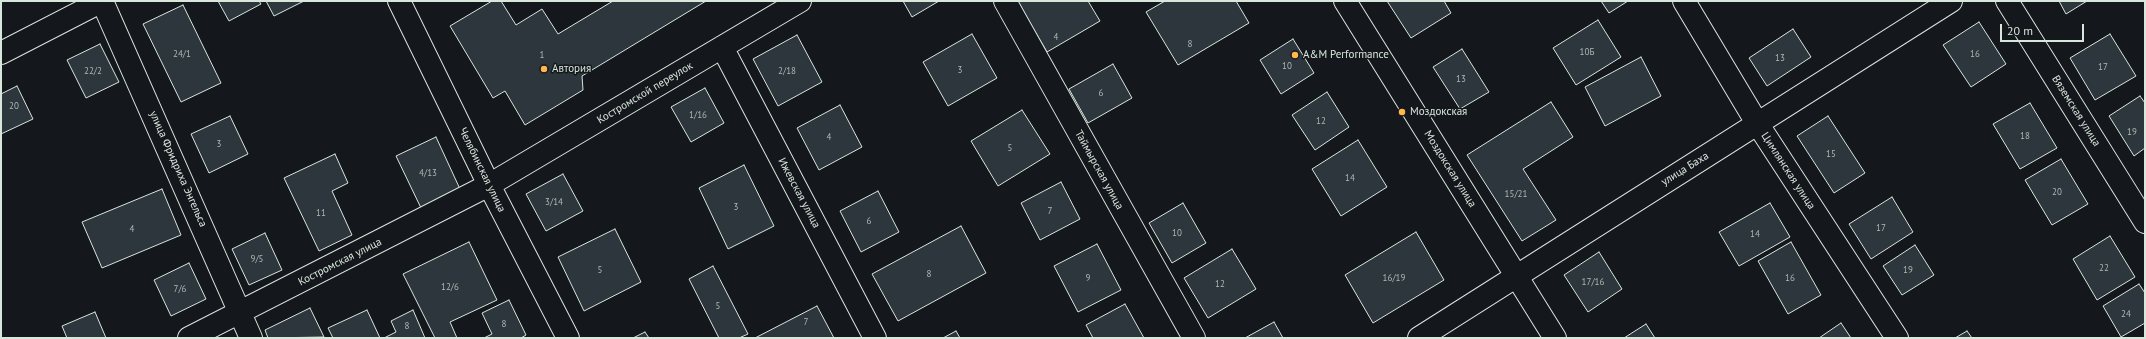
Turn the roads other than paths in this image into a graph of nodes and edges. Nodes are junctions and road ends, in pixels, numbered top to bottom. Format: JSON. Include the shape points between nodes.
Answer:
{"nodes":[{"id":1,"x":102,"y":1,"type":"edge"},
{"id":2,"x":399,"y":1,"type":"edge"},
{"id":3,"x":800,"y":1,"type":"edge"},
{"id":4,"x":1005,"y":1,"type":"edge"},
{"id":5,"x":1345,"y":1,"type":"edge"},
{"id":6,"x":1684,"y":1,"type":"edge"},
{"id":7,"x":1951,"y":1,"type":"edge"},
{"id":8,"x":2007,"y":1,"type":"edge"},
{"id":9,"x":722,"y":47,"type":"junction"},
{"id":10,"x":1,"y":53,"type":"edge"},
{"id":11,"x":1757,"y":123,"type":"junction"},
{"id":12,"x":490,"y":185,"type":"junction"},
{"id":13,"x":2145,"y":222,"type":"edge"},
{"id":14,"x":1517,"y":277,"type":"junction"},
{"id":15,"x":242,"y":313,"type":"junction"},
{"id":16,"x":189,"y":338,"type":"edge"},
{"id":17,"x":251,"y":338,"type":"edge"},
{"id":18,"x":568,"y":338,"type":"edge"},
{"id":19,"x":875,"y":338,"type":"edge"},
{"id":20,"x":1194,"y":338,"type":"edge"},
{"id":21,"x":1419,"y":338,"type":"edge"},
{"id":22,"x":1555,"y":338,"type":"edge"},
{"id":23,"x":1897,"y":338,"type":"edge"}],
"edges":[{"from":1,"to":10,"type":"street"},
{"from":1,"to":15,"type":"street","name":"улица Фридриха Энгельса"},
{"from":2,"to":12,"type":"street","name":"Челябинская улица"},
{"from":3,"to":9,"type":"street","name":"Костромской переулок"},
{"from":4,"to":20,"type":"street","name":"Таймырская улица"},
{"from":5,"to":14,"type":"street","name":"Моздокская улица"},
{"from":6,"to":11,"type":"street","name":"Цимлянская улица"},
{"from":7,"to":11,"type":"street","name":"улица Баха"},
{"from":8,"to":13,"type":"street","name":"Вяземская улица"},
{"from":9,"to":12,"type":"street","name":"Костромской переулок"},
{"from":9,"to":19,"type":"street","name":"Ижевская улица"},
{"from":11,"to":14,"type":"street","name":"улица Баха"},
{"from":11,"to":23,"type":"street","name":"Цимлянская улица"},
{"from":12,"to":15,"type":"street","name":"Костромская улица"},
{"from":12,"to":18,"type":"street","name":"Челябинская улица"},
{"from":14,"to":21,"type":"street","name":"улица Баха"},
{"from":14,"to":22,"type":"street","name":"Моздокская улица"},
{"from":15,"to":16,"type":"street","name":"Костромская улица"},
{"from":15,"to":17,"type":"street","name":"улица Фридриха Энгельса"}]}
